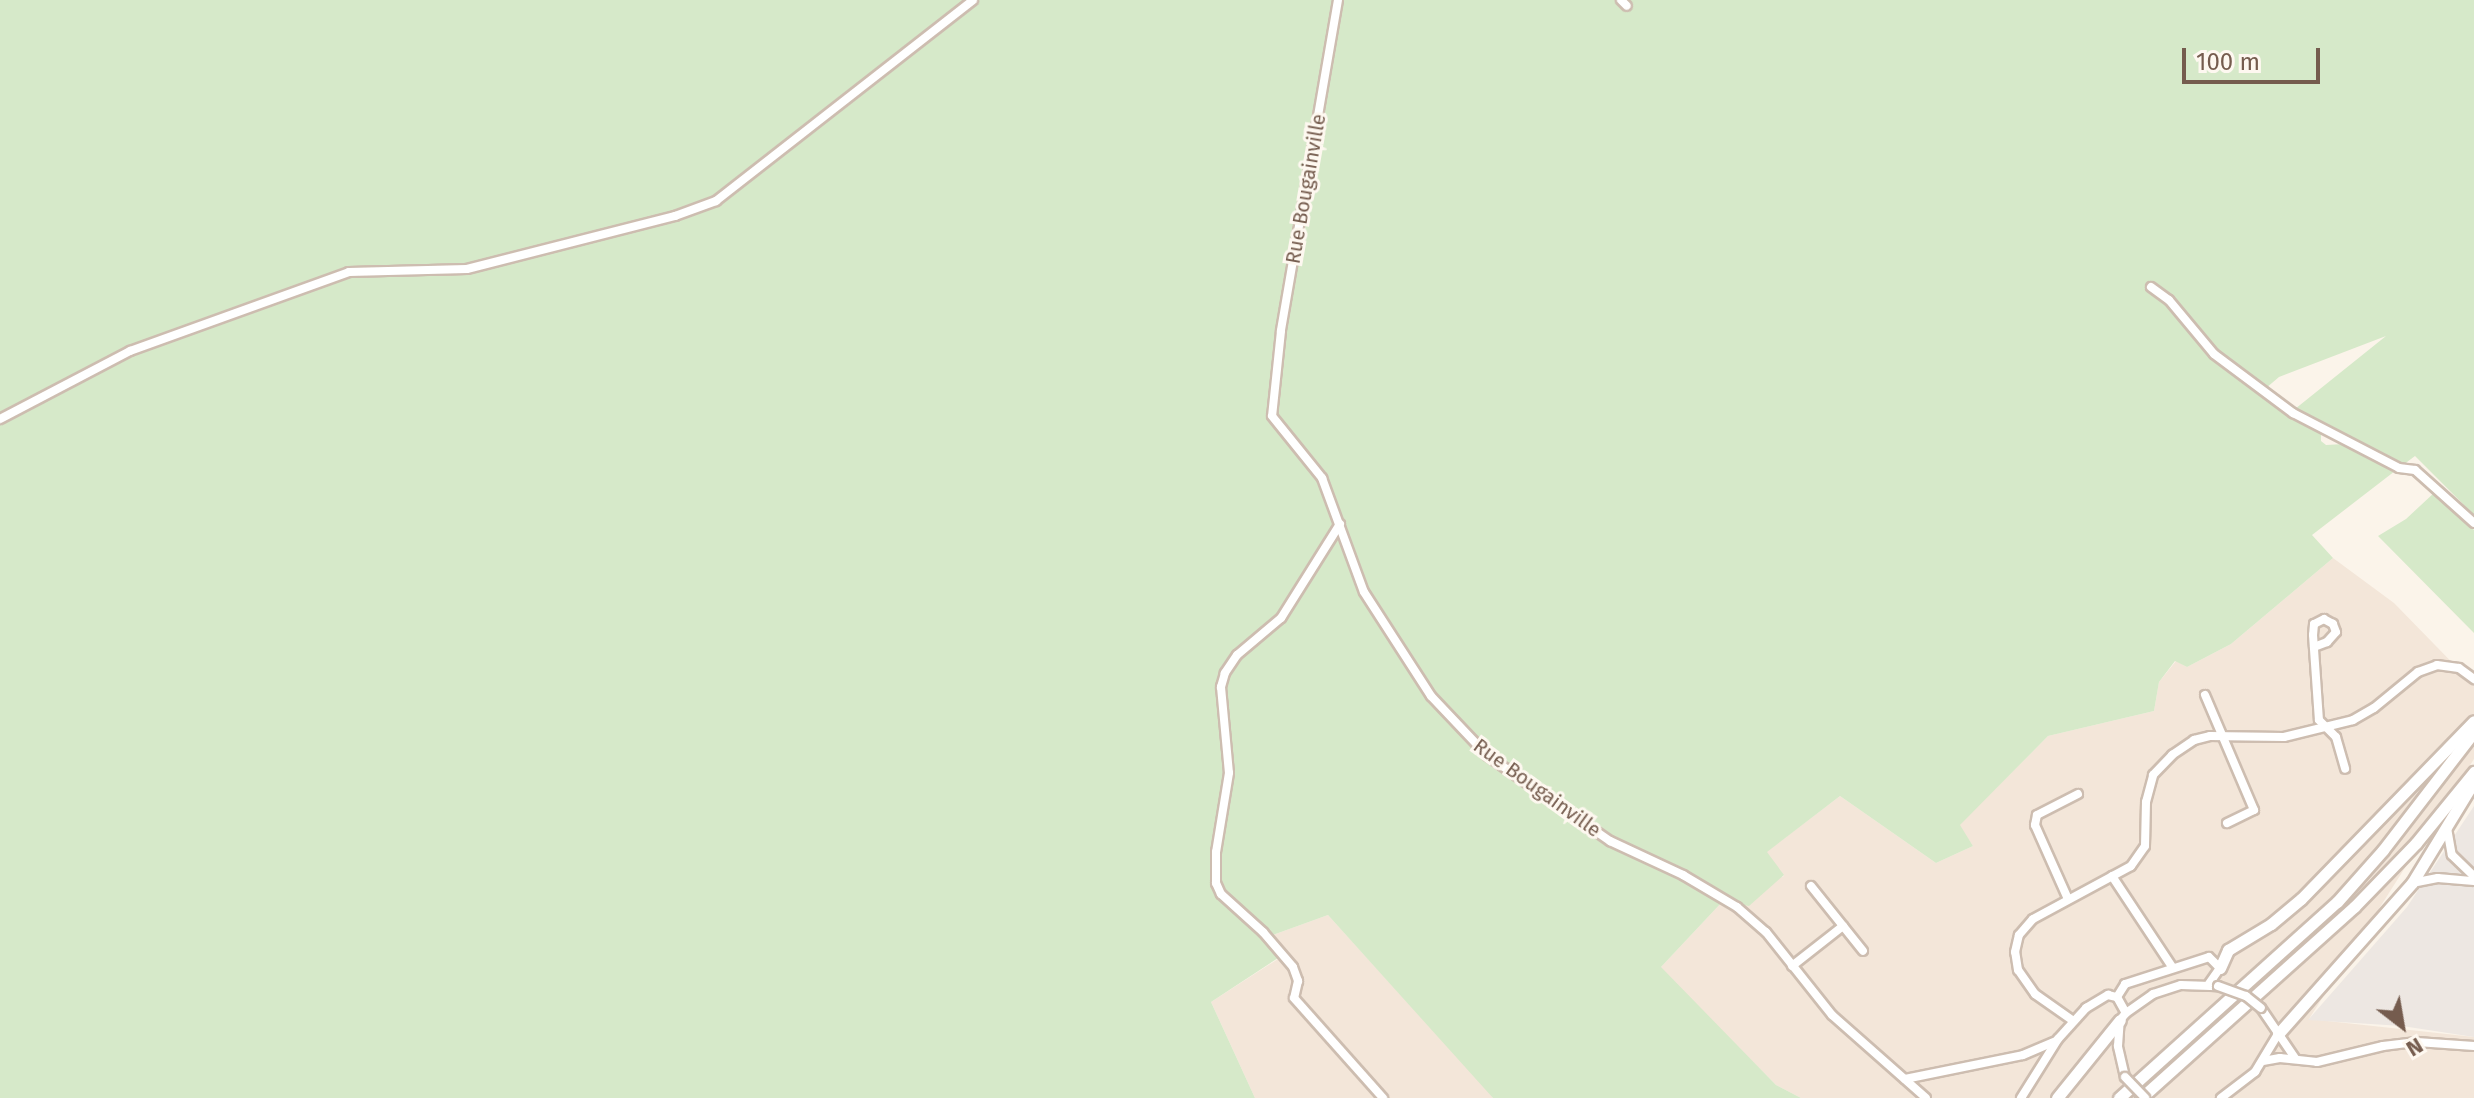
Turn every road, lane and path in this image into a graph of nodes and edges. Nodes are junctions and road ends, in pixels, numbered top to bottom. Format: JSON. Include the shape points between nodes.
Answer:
{"nodes":[{"id":1,"x":973,"y":0,"type":"edge"},
{"id":2,"x":1338,"y":0,"type":"edge"},
{"id":3,"x":2151,"y":287,"type":"dead end"},
{"id":4,"x":0,"y":419,"type":"edge"},
{"id":5,"x":2474,"y":523,"type":"edge"},
{"id":6,"x":1340,"y":524,"type":"junction"},
{"id":7,"x":2314,"y":647,"type":"dead end"},
{"id":8,"x":2474,"y":679,"type":"edge"},
{"id":9,"x":2205,"y":695,"type":"dead end"},
{"id":10,"x":2474,"y":721,"type":"edge"},
{"id":11,"x":2327,"y":728,"type":"junction"},
{"id":12,"x":2474,"y":732,"type":"edge"},
{"id":13,"x":2223,"y":736,"type":"junction"},
{"id":14,"x":2345,"y":769,"type":"dead end"},
{"id":15,"x":2474,"y":772,"type":"edge"},
{"id":16,"x":2474,"y":780,"type":"edge"},
{"id":17,"x":2078,"y":794,"type":"dead end"},
{"id":18,"x":2227,"y":823,"type":"dead end"},
{"id":19,"x":2448,"y":823,"type":"junction"},
{"id":20,"x":2112,"y":876,"type":"junction"},
{"id":21,"x":2474,"y":878,"type":"edge"},
{"id":22,"x":2412,"y":883,"type":"junction"},
{"id":23,"x":1811,"y":886,"type":"dead end"},
{"id":24,"x":2068,"y":899,"type":"junction"},
{"id":25,"x":1843,"y":926,"type":"junction"},
{"id":26,"x":1863,"y":951,"type":"dead end"},
{"id":27,"x":1792,"y":966,"type":"junction"},
{"id":28,"x":2173,"y":968,"type":"junction"},
{"id":29,"x":2220,"y":968,"type":"junction"},
{"id":30,"x":2214,"y":985,"type":"junction"},
{"id":31,"x":2112,"y":996,"type":"junction"},
{"id":32,"x":2123,"y":1016,"type":"junction"},
{"id":33,"x":2072,"y":1020,"type":"junction"},
{"id":34,"x":2278,"y":1034,"type":"junction"},
{"id":35,"x":2056,"y":1041,"type":"junction"},
{"id":36,"x":2474,"y":1046,"type":"edge"},
{"id":37,"x":2295,"y":1058,"type":"junction"},
{"id":38,"x":2263,"y":1061,"type":"junction"},
{"id":39,"x":1905,"y":1079,"type":"junction"},
{"id":40,"x":1383,"y":1098,"type":"edge"},
{"id":41,"x":1926,"y":1098,"type":"edge"},
{"id":42,"x":2021,"y":1098,"type":"edge"},
{"id":43,"x":2057,"y":1098,"type":"edge"},
{"id":44,"x":2119,"y":1098,"type":"edge"},
{"id":45,"x":2143,"y":1098,"type":"edge"},
{"id":46,"x":2221,"y":1098,"type":"edge"}],
"edges":[{"from":1,"to":4,"type":"street","via":[[716,201],[467,269],[349,272],[130,351]]},
{"from":2,"to":6,"type":"street","name":"Rue Bougainville","via":[[1281,331],[1272,416],[1322,478]]},
{"from":3,"to":5,"type":"street","via":[[2169,300],[2214,354],[2293,413],[2399,468],[2415,470]]},
{"from":6,"to":27,"type":"street","name":"Rue Bougainville","via":[[1364,592],[1431,696],[1463,732],[1488,756],[1610,841],[1727,899],[1757,923]]},
{"from":6,"to":40,"type":"street","via":[[1281,618],[1237,655],[1225,673],[1221,687],[1229,773],[1216,883],[1293,967],[1298,981],[1294,998]]},
{"from":7,"to":11,"type":"street","via":[[2319,720]]},
{"from":8,"to":11,"type":"street","via":[[2449,664],[2427,668],[2374,708]]},
{"from":9,"to":13,"type":"street"},
{"from":10,"to":29,"type":"main road","via":[[2301,899],[2228,950]]},
{"from":11,"to":13,"type":"street","via":[[2284,737]]},
{"from":11,"to":14,"type":"street","via":[[2336,737]]},
{"from":12,"to":44,"type":"main road","via":[[2337,902]]},
{"from":13,"to":18,"type":"street","via":[[2254,810]]},
{"from":13,"to":20,"type":"street","via":[[2194,740],[2153,775],[2145,846],[2131,866]]},
{"from":15,"to":45,"type":"main road","via":[[2354,907]]},
{"from":16,"to":19,"type":"main road"},
{"from":17,"to":24,"type":"street","via":[[2037,815],[2035,825]]},
{"from":19,"to":21,"type":"street","via":[[2452,855]]},
{"from":19,"to":22,"type":"main road"},
{"from":20,"to":24,"type":"street"},
{"from":20,"to":28,"type":"street"},
{"from":21,"to":22,"type":"street"},
{"from":22,"to":34,"type":"main road"},
{"from":23,"to":25,"type":"street"},
{"from":24,"to":33,"type":"street","via":[[2033,919],[2019,935],[2015,952],[2018,970],[2035,994]]},
{"from":25,"to":26,"type":"street"},
{"from":25,"to":27,"type":"street"},
{"from":27,"to":39,"type":"street","name":"Rue Bougainville","via":[[1832,1015]]},
{"from":28,"to":29,"type":"street","via":[[2209,957]]},
{"from":28,"to":31,"type":"street","via":[[2125,984]]},
{"from":29,"to":30,"type":"street"},
{"from":30,"to":32,"type":"street","via":[[2181,985],[2153,994]]},
{"from":30,"to":34,"type":"street","bridge":true,"via":[[2246,996]]},
{"from":31,"to":32,"type":"street"},
{"from":31,"to":33,"type":"street"},
{"from":32,"to":43,"type":"main road"},
{"from":32,"to":45,"type":"street","bridge":true,"via":[[2118,1046],[2125,1077]]},
{"from":33,"to":35,"type":"street"},
{"from":34,"to":37,"type":"street"},
{"from":34,"to":38,"type":"street"},
{"from":35,"to":39,"type":"street","via":[[2023,1055]]},
{"from":35,"to":42,"type":"street"},
{"from":36,"to":37,"type":"street","via":[[2417,1042],[2317,1062]]},
{"from":37,"to":38,"type":"street"},
{"from":38,"to":46,"type":"street"},
{"from":39,"to":41,"type":"street","name":"Rue Bougainville"}]}
